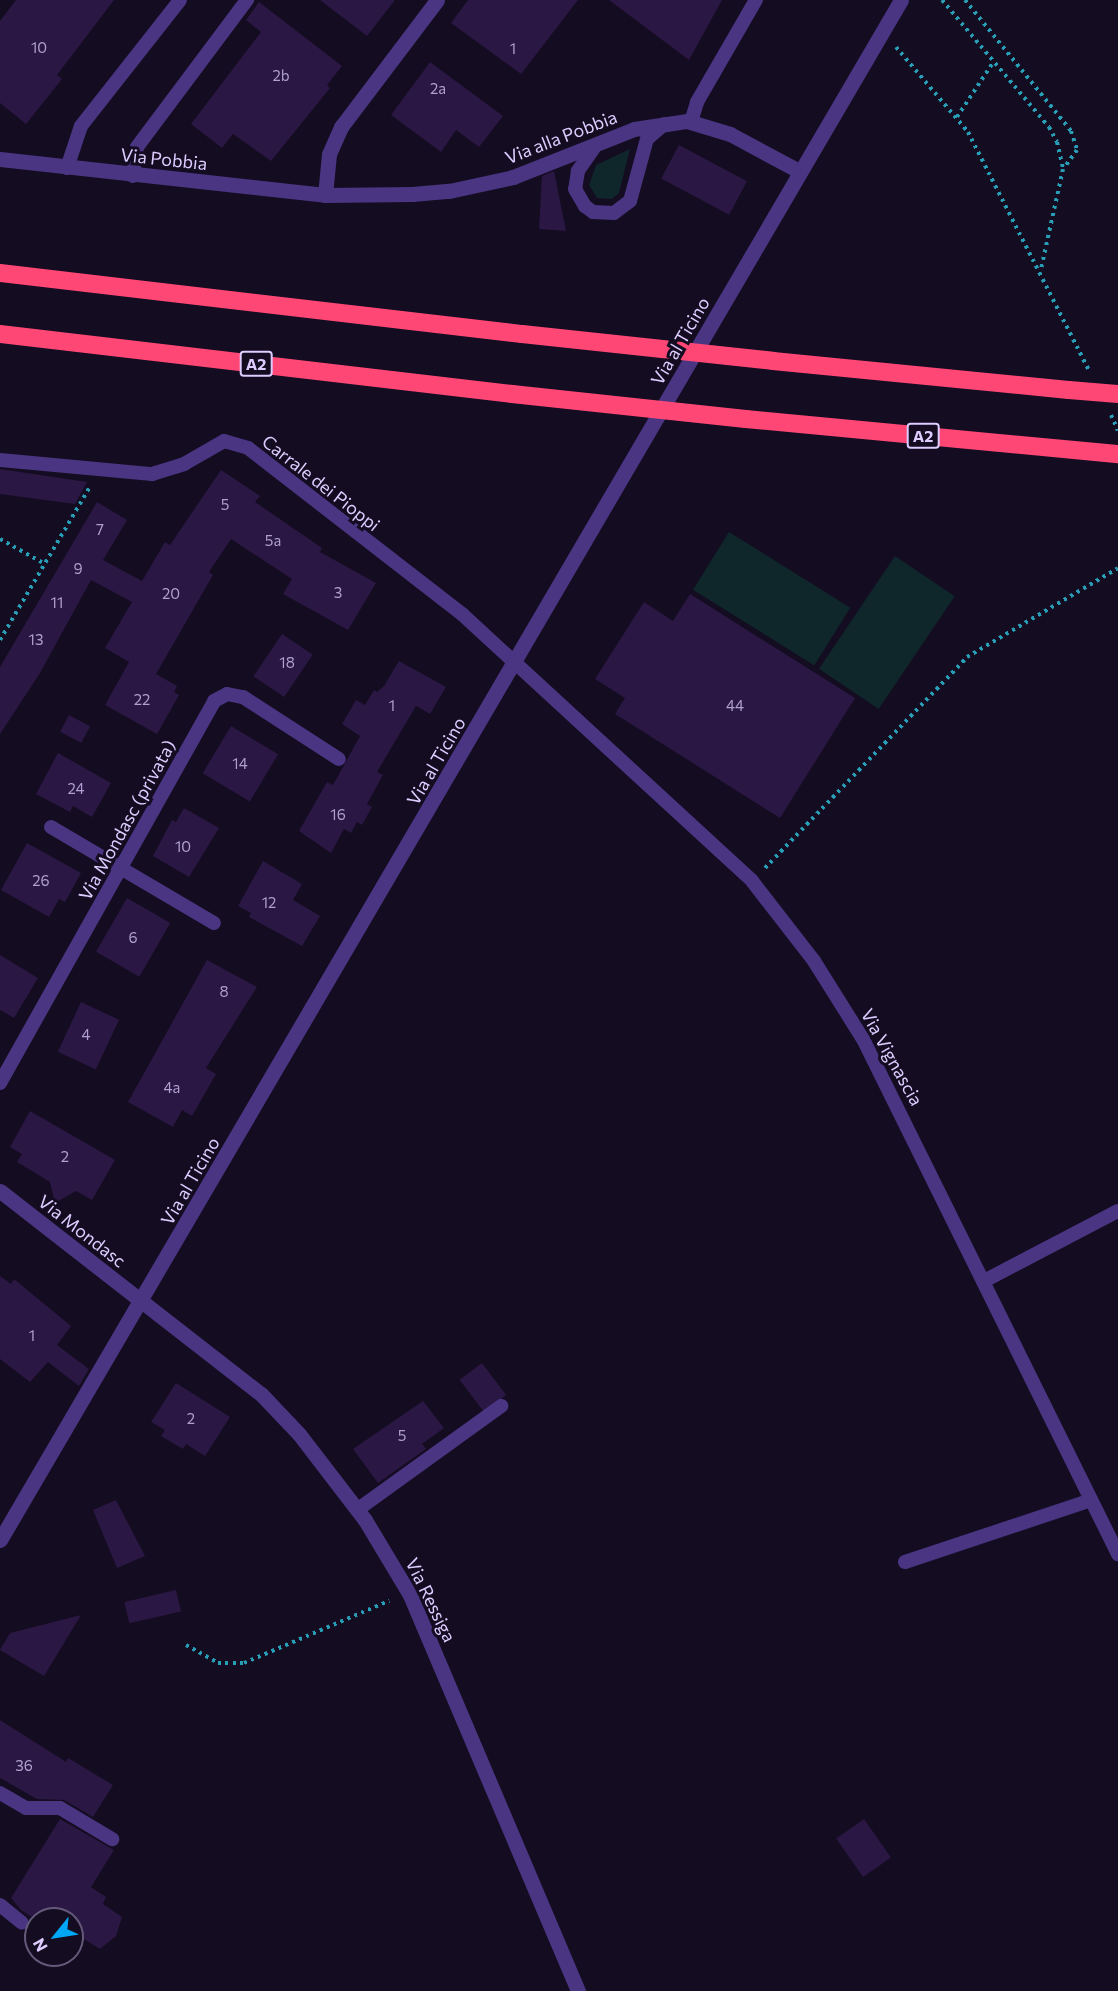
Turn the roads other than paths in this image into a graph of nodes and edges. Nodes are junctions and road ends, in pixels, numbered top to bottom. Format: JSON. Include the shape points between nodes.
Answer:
{"nodes":[{"id":1,"x":180,"y":0,"type":"edge"},
{"id":2,"x":247,"y":0,"type":"edge"},
{"id":3,"x":437,"y":0,"type":"edge"},
{"id":4,"x":756,"y":0,"type":"edge"},
{"id":5,"x":900,"y":1,"type":"edge"},
{"id":6,"x":670,"y":121,"type":"junction"},
{"id":7,"x":691,"y":122,"type":"junction"},
{"id":8,"x":596,"y":145,"type":"junction"},
{"id":9,"x":0,"y":159,"type":"edge"},
{"id":10,"x":67,"y":168,"type":"junction"},
{"id":11,"x":799,"y":171,"type":"junction"},
{"id":12,"x":133,"y":176,"type":"junction"},
{"id":13,"x":325,"y":195,"type":"junction"},
{"id":14,"x":0,"y":273,"type":"edge"},
{"id":15,"x":0,"y":334,"type":"edge"},
{"id":16,"x":1118,"y":394,"type":"edge"},
{"id":17,"x":1109,"y":454,"type":"edge"},
{"id":18,"x":0,"y":460,"type":"edge"},
{"id":19,"x":517,"y":661,"type":"junction"},
{"id":20,"x":339,"y":759,"type":"dead end"},
{"id":21,"x":51,"y":827,"type":"dead end"},
{"id":22,"x":122,"y":868,"type":"junction"},
{"id":23,"x":214,"y":922,"type":"dead end"},
{"id":24,"x":0,"y":1083,"type":"edge"},
{"id":25,"x":0,"y":1191,"type":"edge"},
{"id":26,"x":1118,"y":1211,"type":"edge"},
{"id":27,"x":984,"y":1281,"type":"junction"},
{"id":28,"x":140,"y":1302,"type":"junction"},
{"id":29,"x":501,"y":1406,"type":"dead end"},
{"id":30,"x":1091,"y":1500,"type":"junction"},
{"id":31,"x":357,"y":1510,"type":"junction"},
{"id":32,"x":0,"y":1540,"type":"edge"},
{"id":33,"x":1118,"y":1554,"type":"edge"},
{"id":34,"x":905,"y":1562,"type":"dead end"},
{"id":35,"x":0,"y":1793,"type":"edge"},
{"id":36,"x":112,"y":1839,"type":"dead end"},
{"id":37,"x":0,"y":1905,"type":"edge"},
{"id":38,"x":22,"y":1923,"type":"dead end"},
{"id":39,"x":578,"y":1991,"type":"edge"}],
"edges":[{"from":1,"to":10,"type":"lane","via":[[81,126]]},
{"from":2,"to":12,"type":"lane","via":[[137,147]]},
{"from":3,"to":13,"type":"street","via":[[341,127],[329,154]]},
{"from":4,"to":7,"type":"lane","via":[[697,102]]},
{"from":5,"to":11,"type":"street","name":"Via al Ticino"},
{"from":6,"to":7,"type":"street","name":"Via alla Pobbia"},
{"from":6,"to":8,"type":"street","name":"Via alla Pobbia","via":[[634,129]]},
{"from":6,"to":8,"type":"lane","via":[[647,139],[630,201],[614,213],[594,212],[585,206],[575,189],[578,171]]},
{"from":7,"to":11,"type":"street","name":"Via alla Pobbia","via":[[730,134]]},
{"from":8,"to":13,"type":"street","name":"Via alla Pobbia","via":[[513,177],[449,191]]},
{"from":9,"to":10,"type":"street","name":"Via Pobbia"},
{"from":10,"to":12,"type":"street","name":"Via Pobbia"},
{"from":11,"to":19,"type":"street","name":"Via al Ticino"},
{"from":12,"to":13,"type":"street","name":"Via Pobbia"},
{"from":14,"to":16,"type":"highway","bridge":true,"via":[[522,334]]},
{"from":15,"to":17,"type":"highway","number":"A2","bridge":true,"via":[[512,394]]},
{"from":18,"to":19,"type":"lane","name":"Carrale dei Pioppi","via":[[137,474],[165,472],[224,441],[238,443],[462,614]]},
{"from":19,"to":27,"type":"lane","name":"Via Vignascia","via":[[752,881],[836,993],[902,1112]]},
{"from":19,"to":28,"type":"street","name":"Via al Ticino"},
{"from":20,"to":22,"type":"lane","name":"Via Mondasc (privata)","via":[[243,697],[221,696],[208,708]]},
{"from":21,"to":22,"type":"lane"},
{"from":22,"to":23,"type":"lane"},
{"from":22,"to":24,"type":"lane","name":"Via Mondasc (privata)"},
{"from":25,"to":28,"type":"street","name":"Via Mondasc"},
{"from":26,"to":27,"type":"lane"},
{"from":27,"to":30,"type":"lane","name":"Via Vignascia"},
{"from":28,"to":31,"type":"street","name":"Via Ressiga","via":[[280,1412]]},
{"from":28,"to":32,"type":"street","name":"Via al Ticino"},
{"from":29,"to":31,"type":"lane"},
{"from":30,"to":33,"type":"lane","name":"Via Vignascia"},
{"from":30,"to":34,"type":"lane"},
{"from":31,"to":39,"type":"street","name":"Via Ressiga","via":[[410,1595]]},
{"from":35,"to":36,"type":"lane","via":[[26,1808],[60,1808]]},
{"from":37,"to":38,"type":"lane"}]}
